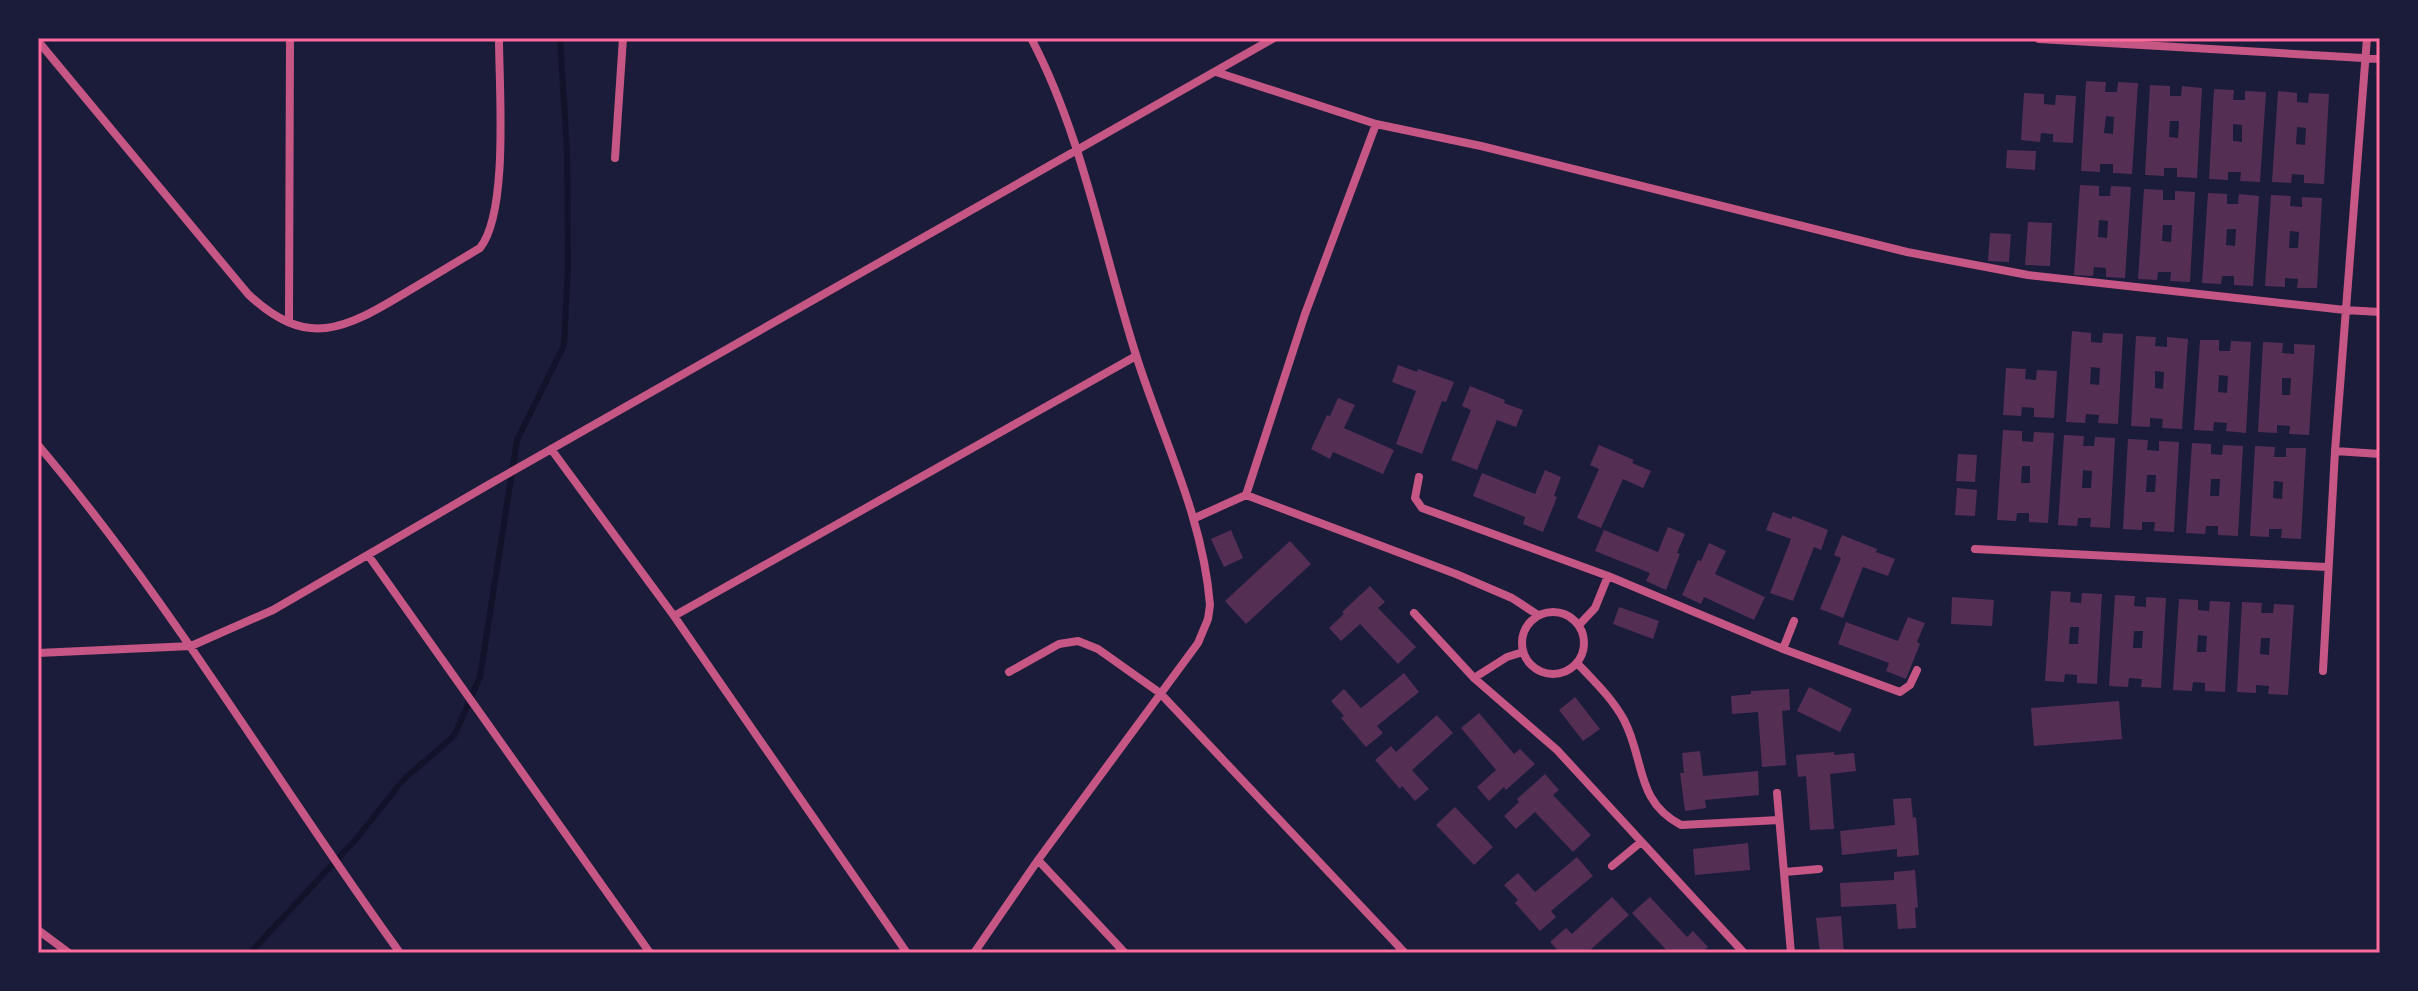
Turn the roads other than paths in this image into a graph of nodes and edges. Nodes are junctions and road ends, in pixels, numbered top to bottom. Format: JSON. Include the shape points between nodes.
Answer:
{"nodes":[{"id":1,"x":290,"y":38,"type":"edge"},
{"id":2,"x":499,"y":38,"type":"edge"},
{"id":3,"x":623,"y":38,"type":"edge"},
{"id":4,"x":1031,"y":38,"type":"edge"},
{"id":5,"x":1274,"y":38,"type":"edge"},
{"id":6,"x":2367,"y":38,"type":"edge"},
{"id":7,"x":2039,"y":39,"type":"edge"},
{"id":8,"x":38,"y":41,"type":"edge"},
{"id":9,"x":2366,"y":59,"type":"junction"},
{"id":10,"x":2380,"y":59,"type":"edge"},
{"id":11,"x":1216,"y":72,"type":"junction"},
{"id":12,"x":1376,"y":124,"type":"junction"},
{"id":13,"x":1077,"y":149,"type":"junction"},
{"id":14,"x":615,"y":158,"type":"dead end"},
{"id":15,"x":2345,"y":310,"type":"junction"},
{"id":16,"x":2380,"y":312,"type":"edge"},
{"id":17,"x":289,"y":322,"type":"junction"},
{"id":18,"x":1136,"y":356,"type":"junction"},
{"id":19,"x":38,"y":445,"type":"edge"},
{"id":20,"x":551,"y":449,"type":"junction"},
{"id":21,"x":2335,"y":451,"type":"junction"},
{"id":22,"x":2380,"y":454,"type":"edge"},
{"id":23,"x":1419,"y":477,"type":"dead end"},
{"id":24,"x":1246,"y":495,"type":"junction"},
{"id":25,"x":1195,"y":518,"type":"junction"},
{"id":26,"x":1975,"y":549,"type":"dead end"},
{"id":27,"x":368,"y":555,"type":"junction"},
{"id":28,"x":2327,"y":567,"type":"junction"},
{"id":29,"x":1608,"y":576,"type":"junction"},
{"id":30,"x":1414,"y":613,"type":"dead end"},
{"id":31,"x":1538,"y":615,"type":"junction"},
{"id":32,"x":674,"y":616,"type":"junction"},
{"id":33,"x":1794,"y":621,"type":"dead end"},
{"id":34,"x":1579,"y":625,"type":"junction"},
{"id":35,"x":191,"y":646,"type":"junction"},
{"id":36,"x":1783,"y":649,"type":"junction"},
{"id":37,"x":1523,"y":652,"type":"junction"},
{"id":38,"x":38,"y":653,"type":"edge"},
{"id":39,"x":1577,"y":663,"type":"junction"},
{"id":40,"x":1917,"y":670,"type":"dead end"},
{"id":41,"x":2323,"y":671,"type":"dead end"},
{"id":42,"x":1009,"y":672,"type":"dead end"},
{"id":43,"x":1474,"y":678,"type":"junction"},
{"id":44,"x":1160,"y":693,"type":"junction"},
{"id":45,"x":1777,"y":793,"type":"dead end"},
{"id":46,"x":1779,"y":820,"type":"junction"},
{"id":47,"x":1641,"y":842,"type":"junction"},
{"id":48,"x":1038,"y":860,"type":"junction"},
{"id":49,"x":1612,"y":866,"type":"dead end"},
{"id":50,"x":1819,"y":869,"type":"dead end"},
{"id":51,"x":1785,"y":872,"type":"junction"},
{"id":52,"x":38,"y":930,"type":"edge"},
{"id":53,"x":69,"y":953,"type":"edge"},
{"id":54,"x":400,"y":953,"type":"edge"},
{"id":55,"x":650,"y":953,"type":"edge"},
{"id":56,"x":907,"y":953,"type":"edge"},
{"id":57,"x":974,"y":953,"type":"edge"},
{"id":58,"x":1125,"y":953,"type":"edge"},
{"id":59,"x":1405,"y":953,"type":"edge"},
{"id":60,"x":1744,"y":953,"type":"edge"},
{"id":61,"x":1791,"y":953,"type":"edge"}],
"edges":[{"from":1,"to":17,"type":"street"},
{"from":2,"to":17,"type":"street","via":[[497,189],[487,240],[354,323],[324,330]]},
{"from":3,"to":14,"type":"street"},
{"from":4,"to":13,"type":"street"},
{"from":5,"to":11,"type":"street"},
{"from":6,"to":9,"type":"street"},
{"from":7,"to":9,"type":"street"},
{"from":8,"to":17,"type":"street","via":[[248,294]]},
{"from":9,"to":10,"type":"street"},
{"from":9,"to":15,"type":"street"},
{"from":11,"to":12,"type":"street"},
{"from":11,"to":13,"type":"street"},
{"from":12,"to":15,"type":"street","via":[[1907,252],[2028,275]]},
{"from":12,"to":24,"type":"street","via":[[1305,314]]},
{"from":13,"to":18,"type":"street"},
{"from":13,"to":20,"type":"street"},
{"from":15,"to":16,"type":"street"},
{"from":15,"to":21,"type":"street"},
{"from":18,"to":25,"type":"street"},
{"from":18,"to":32,"type":"street"},
{"from":19,"to":35,"type":"street"},
{"from":20,"to":27,"type":"street"},
{"from":20,"to":32,"type":"street"},
{"from":21,"to":22,"type":"street"},
{"from":21,"to":28,"type":"street"},
{"from":23,"to":29,"type":"street","via":[[1415,498],[1422,508]]},
{"from":24,"to":25,"type":"street"},
{"from":24,"to":31,"type":"street","via":[[1456,574]]},
{"from":25,"to":44,"type":"street","via":[[1209,588],[1208,619],[1198,643]]},
{"from":26,"to":28,"type":"street"},
{"from":27,"to":35,"type":"street","via":[[273,610]]},
{"from":27,"to":55,"type":"street"},
{"from":28,"to":41,"type":"street"},
{"from":29,"to":34,"type":"street","via":[[1595,608]]},
{"from":29,"to":36,"type":"street"},
{"from":30,"to":43,"type":"street"},
{"from":31,"to":34,"type":"street","via":[[1561,612]]},
{"from":31,"to":37,"type":"street","via":[[1523,634]]},
{"from":32,"to":56,"type":"street"},
{"from":33,"to":36,"type":"street"},
{"from":34,"to":39,"type":"street","via":[[1585,645]]},
{"from":35,"to":38,"type":"street"},
{"from":35,"to":54,"type":"street"},
{"from":36,"to":40,"type":"street","via":[[1900,692]]},
{"from":37,"to":39,"type":"street","via":[[1543,673],[1562,673]]},
{"from":37,"to":43,"type":"street"},
{"from":39,"to":46,"type":"street","via":[[1618,710],[1643,783],[1669,819],[1681,825]]},
{"from":42,"to":44,"type":"street","via":[[1059,644],[1078,641]]},
{"from":43,"to":47,"type":"street","via":[[1557,750]]},
{"from":44,"to":48,"type":"street"},
{"from":44,"to":59,"type":"street"},
{"from":45,"to":46,"type":"street"},
{"from":46,"to":51,"type":"street"},
{"from":47,"to":49,"type":"street"},
{"from":47,"to":60,"type":"street"},
{"from":48,"to":57,"type":"street"},
{"from":48,"to":58,"type":"street"},
{"from":50,"to":51,"type":"street"},
{"from":51,"to":61,"type":"street"},
{"from":52,"to":53,"type":"street"}]}
